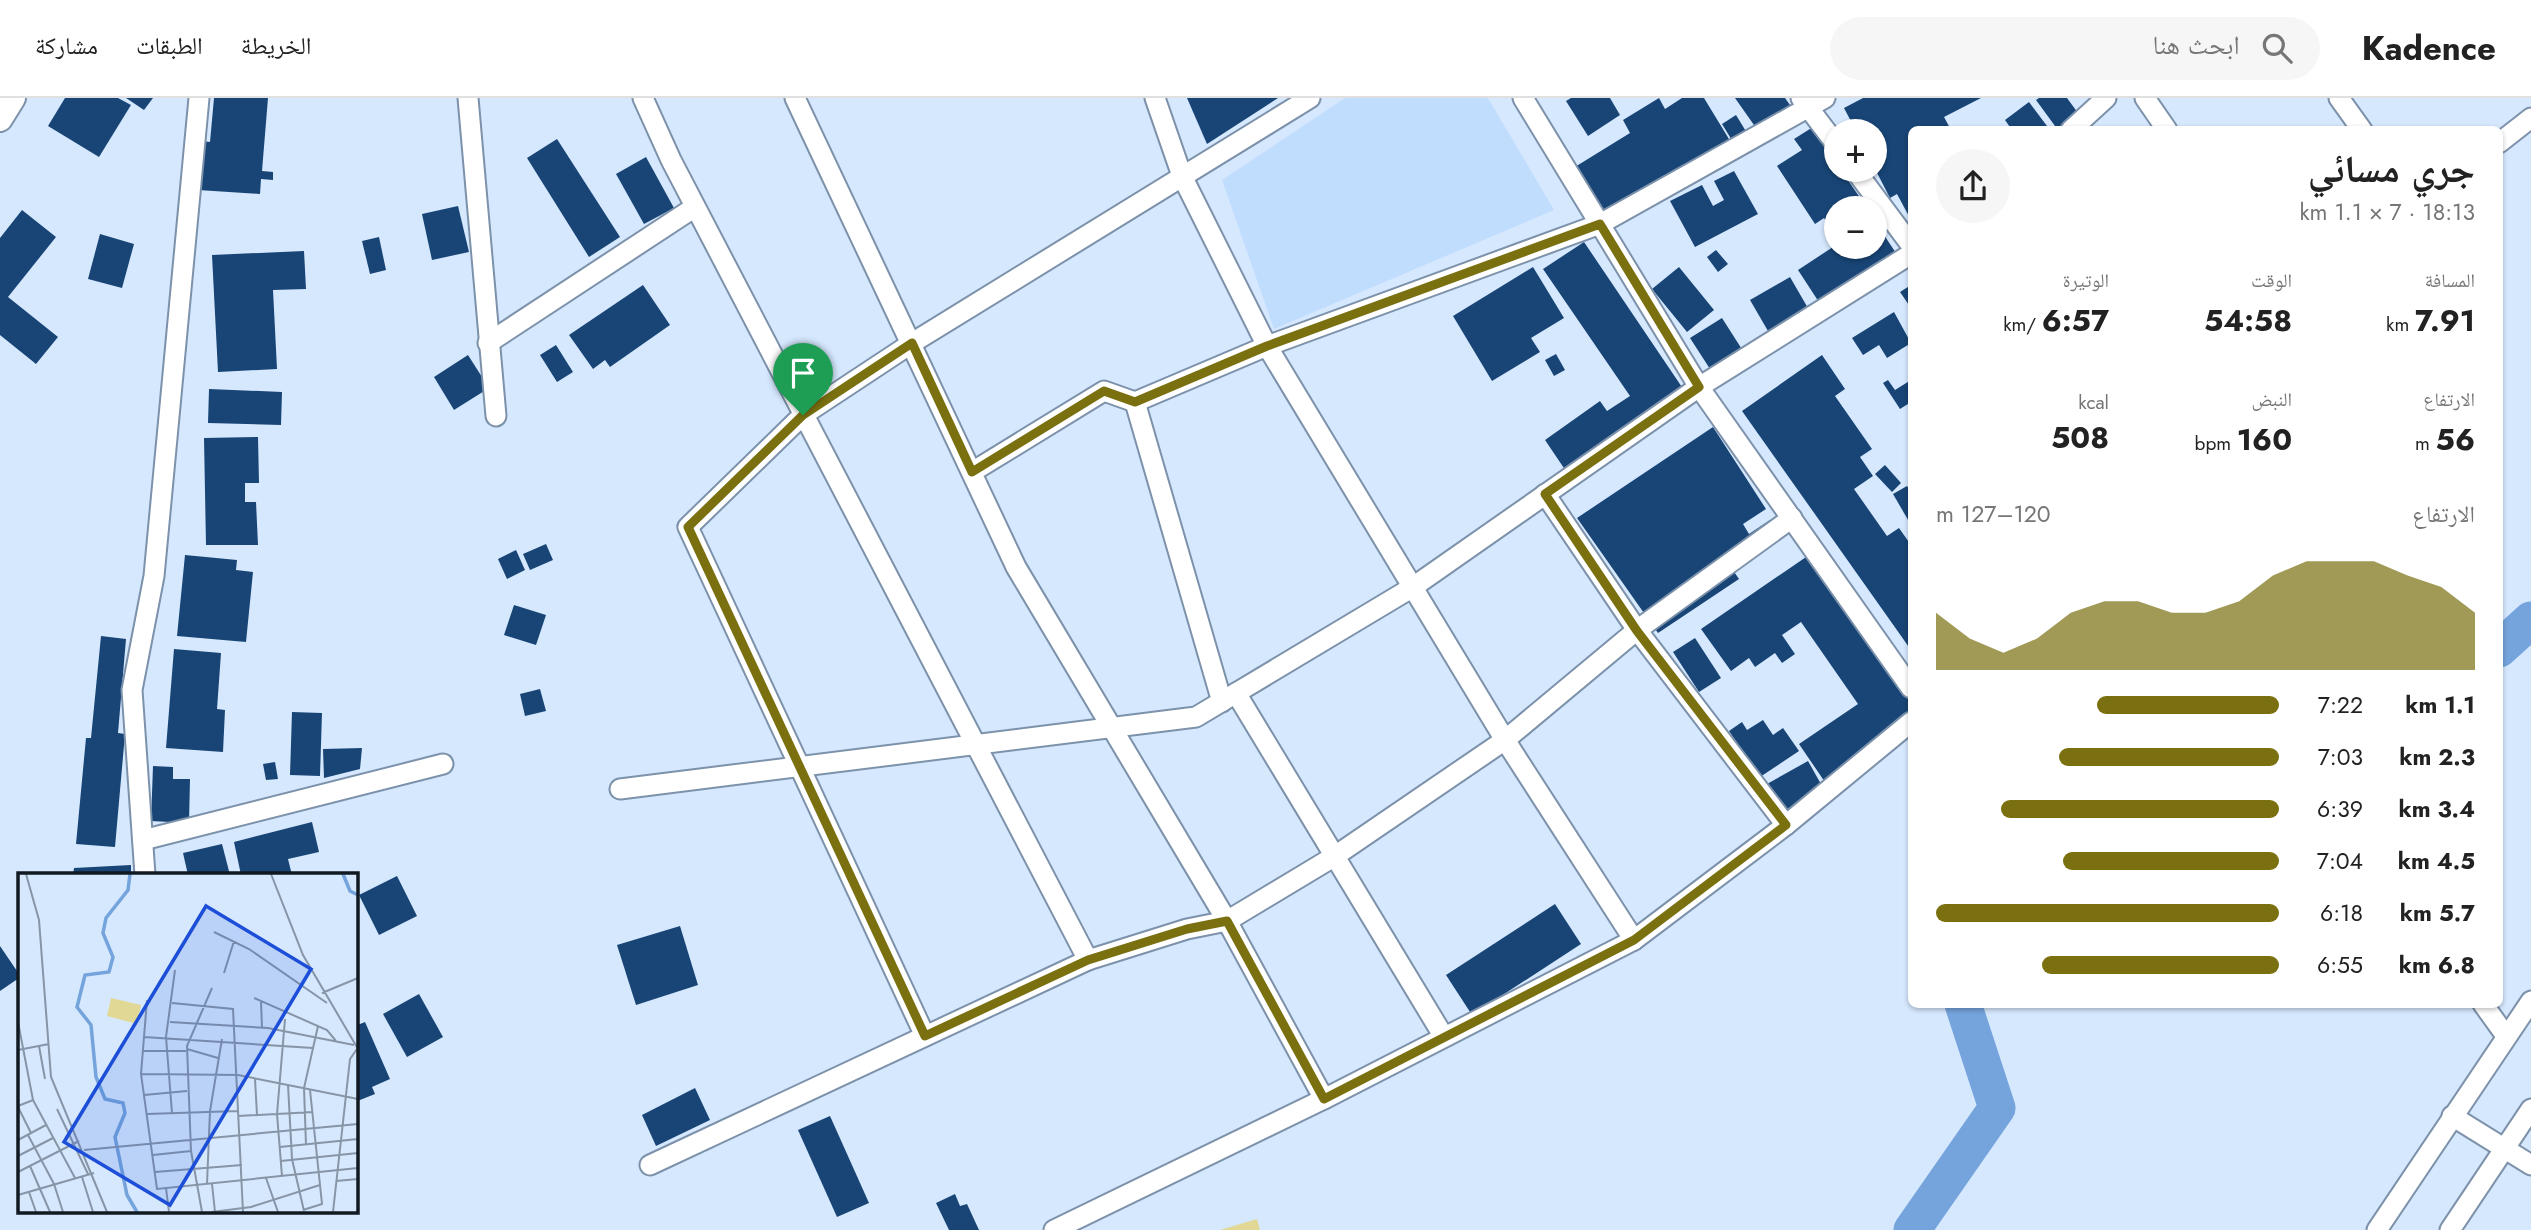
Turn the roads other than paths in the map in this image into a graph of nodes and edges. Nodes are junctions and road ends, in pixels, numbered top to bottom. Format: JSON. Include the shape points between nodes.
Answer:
{"nodes":[{"id":1,"x":13,"y":98,"type":"edge"},
{"id":2,"x":199,"y":98,"type":"edge"},
{"id":3,"x":468,"y":98,"type":"edge"},
{"id":4,"x":643,"y":98,"type":"edge"},
{"id":5,"x":795,"y":98,"type":"edge"},
{"id":6,"x":1154,"y":98,"type":"edge"},
{"id":7,"x":1310,"y":98,"type":"edge"},
{"id":8,"x":1523,"y":98,"type":"edge"},
{"id":9,"x":2106,"y":98,"type":"edge"},
{"id":10,"x":2145,"y":98,"type":"edge"},
{"id":11,"x":2339,"y":98,"type":"edge"},
{"id":12,"x":1812,"y":101,"type":"edge"},
{"id":13,"x":2531,"y":118,"type":"edge"},
{"id":14,"x":0,"y":120,"type":"edge"},
{"id":15,"x":1824,"y":122,"type":"edge"},
{"id":16,"x":2075,"y":126,"type":"edge"},
{"id":17,"x":2164,"y":126,"type":"edge"},
{"id":18,"x":2359,"y":126,"type":"edge"},
{"id":19,"x":2503,"y":140,"type":"edge"},
{"id":20,"x":1182,"y":176,"type":"junction"},
{"id":21,"x":1864,"y":182,"type":"edge"},
{"id":22,"x":695,"y":207,"type":"junction"},
{"id":23,"x":1600,"y":224,"type":"junction"},
{"id":24,"x":1908,"y":241,"type":"edge"},
{"id":25,"x":1908,"y":256,"type":"edge"},
{"id":26,"x":488,"y":343,"type":"junction"},
{"id":27,"x":912,"y":343,"type":"junction"},
{"id":28,"x":1267,"y":346,"type":"junction"},
{"id":29,"x":1699,"y":387,"type":"junction"},
{"id":30,"x":1135,"y":402,"type":"junction"},
{"id":31,"x":803,"y":415,"type":"junction"},
{"id":32,"x":496,"y":416,"type":"dead end"},
{"id":33,"x":972,"y":472,"type":"junction"},
{"id":34,"x":1545,"y":494,"type":"junction"},
{"id":35,"x":1792,"y":518,"type":"junction"},
{"id":36,"x":1413,"y":587,"type":"junction"},
{"id":37,"x":1637,"y":631,"type":"junction"},
{"id":38,"x":1908,"y":684,"type":"edge"},
{"id":39,"x":1229,"y":697,"type":"junction"},
{"id":40,"x":1908,"y":724,"type":"edge"},
{"id":41,"x":1111,"y":727,"type":"junction"},
{"id":42,"x":1504,"y":740,"type":"junction"},
{"id":43,"x":976,"y":745,"type":"junction"},
{"id":44,"x":443,"y":764,"type":"dead end"},
{"id":45,"x":801,"y":767,"type":"junction"},
{"id":46,"x":620,"y":789,"type":"dead end"},
{"id":47,"x":1786,"y":825,"type":"junction"},
{"id":48,"x":143,"y":840,"type":"junction"},
{"id":49,"x":1335,"y":856,"type":"junction"},
{"id":50,"x":145,"y":873,"type":"edge"},
{"id":51,"x":1227,"y":921,"type":"junction"},
{"id":52,"x":1634,"y":940,"type":"junction"},
{"id":53,"x":1088,"y":960,"type":"junction"},
{"id":54,"x":2531,"y":1001,"type":"edge"},
{"id":55,"x":2486,"y":1008,"type":"edge"},
{"id":56,"x":925,"y":1036,"type":"junction"},
{"id":57,"x":2506,"y":1036,"type":"junction"},
{"id":58,"x":1444,"y":1037,"type":"junction"},
{"id":59,"x":1324,"y":1099,"type":"junction"},
{"id":60,"x":2531,"y":1108,"type":"edge"},
{"id":61,"x":2452,"y":1116,"type":"junction"},
{"id":62,"x":2505,"y":1149,"type":"junction"},
{"id":63,"x":650,"y":1165,"type":"dead end"},
{"id":64,"x":2531,"y":1165,"type":"edge"},
{"id":65,"x":1054,"y":1230,"type":"edge"},
{"id":66,"x":2376,"y":1230,"type":"edge"},
{"id":67,"x":2451,"y":1230,"type":"edge"}],
"edges":[{"from":1,"to":14,"type":"main road"},
{"from":2,"to":48,"type":"street","via":[[154,576],[132,691]]},
{"from":3,"to":26,"type":"street"},
{"from":4,"to":22,"type":"street"},
{"from":5,"to":27,"type":"street"},
{"from":6,"to":20,"type":"street"},
{"from":7,"to":20,"type":"street"},
{"from":8,"to":23,"type":"street"},
{"from":9,"to":16,"type":"street"},
{"from":10,"to":17,"type":"street"},
{"from":11,"to":18,"type":"street"},
{"from":12,"to":15,"type":"street"},
{"from":12,"to":23,"type":"street"},
{"from":13,"to":19,"type":"street"},
{"from":20,"to":27,"type":"street"},
{"from":20,"to":28,"type":"street"},
{"from":21,"to":24,"type":"street"},
{"from":22,"to":26,"type":"street"},
{"from":22,"to":31,"type":"street"},
{"from":23,"to":28,"type":"street"},
{"from":23,"to":29,"type":"street"},
{"from":25,"to":29,"type":"street"},
{"from":26,"to":32,"type":"street"},
{"from":27,"to":31,"type":"street"},
{"from":27,"to":33,"type":"street"},
{"from":28,"to":30,"type":"street"},
{"from":28,"to":36,"type":"street"},
{"from":29,"to":34,"type":"street"},
{"from":29,"to":35,"type":"street"},
{"from":30,"to":33,"type":"street","via":[[1104,391]]},
{"from":30,"to":39,"type":"street"},
{"from":31,"to":43,"type":"street"},
{"from":31,"to":45,"type":"street","via":[[688,527]]},
{"from":33,"to":41,"type":"street","via":[[1016,567]]},
{"from":34,"to":36,"type":"street"},
{"from":34,"to":37,"type":"street"},
{"from":35,"to":37,"type":"street"},
{"from":35,"to":38,"type":"street"},
{"from":36,"to":39,"type":"street"},
{"from":36,"to":42,"type":"street"},
{"from":37,"to":42,"type":"street"},
{"from":37,"to":47,"type":"street"},
{"from":39,"to":41,"type":"street","via":[[1196,717]]},
{"from":39,"to":49,"type":"street"},
{"from":40,"to":47,"type":"street"},
{"from":41,"to":43,"type":"street"},
{"from":41,"to":51,"type":"street"},
{"from":42,"to":49,"type":"street"},
{"from":42,"to":52,"type":"street"},
{"from":43,"to":45,"type":"street"},
{"from":43,"to":53,"type":"street"},
{"from":44,"to":48,"type":"street"},
{"from":45,"to":46,"type":"street"},
{"from":45,"to":56,"type":"street"},
{"from":47,"to":52,"type":"street"},
{"from":48,"to":50,"type":"street"},
{"from":49,"to":51,"type":"street"},
{"from":49,"to":58,"type":"street"},
{"from":51,"to":53,"type":"street"},
{"from":51,"to":59,"type":"street"},
{"from":52,"to":58,"type":"street"},
{"from":53,"to":56,"type":"street"},
{"from":54,"to":57,"type":"street"},
{"from":55,"to":57,"type":"street"},
{"from":56,"to":63,"type":"street"},
{"from":57,"to":61,"type":"street"},
{"from":58,"to":59,"type":"street"},
{"from":59,"to":65,"type":"street"},
{"from":60,"to":62,"type":"street"},
{"from":61,"to":62,"type":"street"},
{"from":61,"to":66,"type":"street"},
{"from":62,"to":64,"type":"street"},
{"from":62,"to":67,"type":"street"}]}
